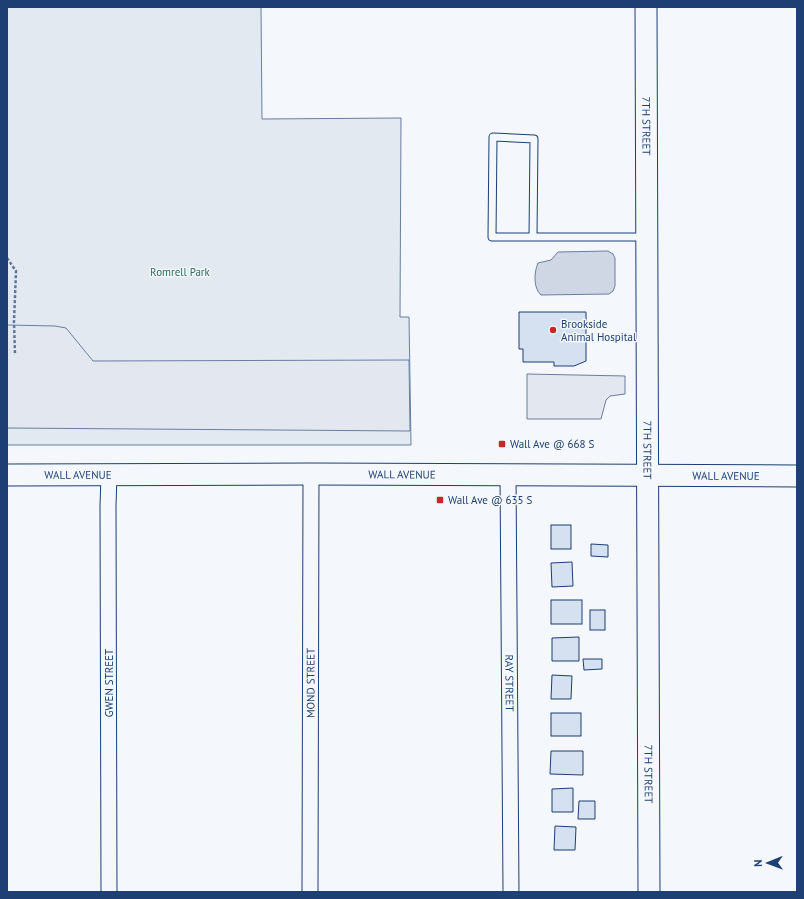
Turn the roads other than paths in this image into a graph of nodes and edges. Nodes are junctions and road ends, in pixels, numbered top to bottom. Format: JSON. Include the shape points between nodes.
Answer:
{"nodes":[{"id":1,"x":646,"y":7,"type":"edge"},
{"id":2,"x":533,"y":237,"type":"junction"},
{"id":3,"x":647,"y":237,"type":"junction"},
{"id":4,"x":310,"y":474,"type":"junction"},
{"id":5,"x":648,"y":474,"type":"junction"},
{"id":6,"x":7,"y":475,"type":"edge"},
{"id":7,"x":109,"y":475,"type":"junction"},
{"id":8,"x":508,"y":475,"type":"junction"},
{"id":9,"x":797,"y":476,"type":"edge"},
{"id":10,"x":109,"y":892,"type":"edge"},
{"id":11,"x":310,"y":892,"type":"edge"},
{"id":12,"x":511,"y":892,"type":"edge"},
{"id":13,"x":649,"y":892,"type":"edge"}],
"edges":[{"from":1,"to":3,"type":"street","name":"7TH STREET"},
{"from":2,"to":2,"type":"lane","via":[[492,237],[493,137],[534,139]]},
{"from":2,"to":3,"type":"lane"},
{"from":3,"to":5,"type":"street","name":"7TH STREET"},
{"from":4,"to":7,"type":"street","name":"WALL AVENUE"},
{"from":4,"to":8,"type":"street","name":"WALL AVENUE"},
{"from":4,"to":11,"type":"street","name":"MOND STREET"},
{"from":5,"to":8,"type":"street","name":"WALL AVENUE"},
{"from":5,"to":9,"type":"street","name":"WALL AVENUE"},
{"from":5,"to":13,"type":"street","name":"7TH STREET"},
{"from":6,"to":7,"type":"street","name":"WALL AVENUE"},
{"from":7,"to":10,"type":"street","name":"GWEN STREET"},
{"from":8,"to":12,"type":"street","name":"RAY STREET"}]}
